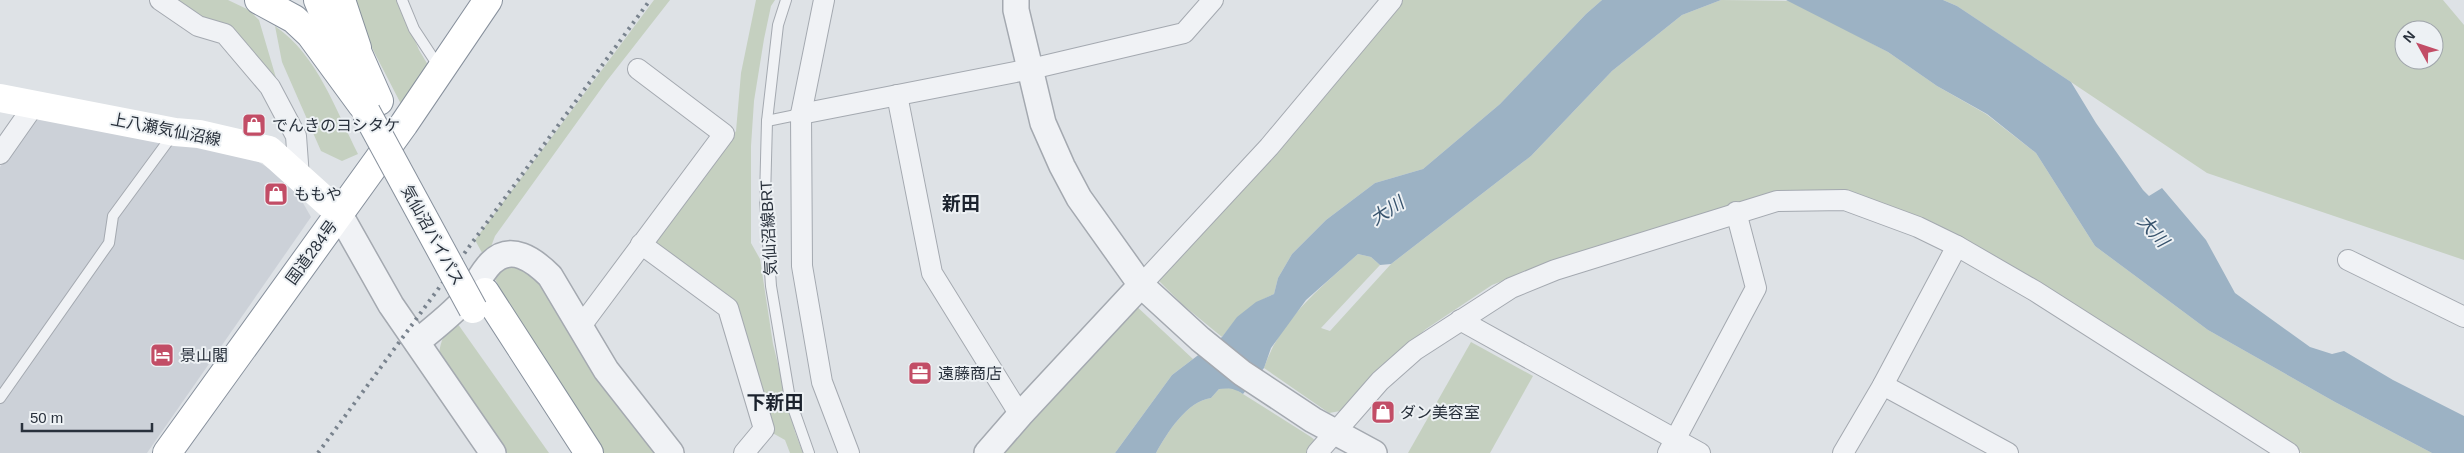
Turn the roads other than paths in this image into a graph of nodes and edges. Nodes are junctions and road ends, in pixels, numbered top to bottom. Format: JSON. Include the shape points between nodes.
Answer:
{"nodes":[{"id":1,"x":160,"y":0,"type":"edge"},
{"id":2,"x":259,"y":0,"type":"edge"},
{"id":3,"x":318,"y":0,"type":"edge"},
{"id":4,"x":335,"y":0,"type":"edge"},
{"id":5,"x":341,"y":0,"type":"edge"},
{"id":6,"x":402,"y":0,"type":"edge"},
{"id":7,"x":488,"y":0,"type":"edge"},
{"id":8,"x":786,"y":0,"type":"edge"},
{"id":9,"x":824,"y":0,"type":"edge"},
{"id":10,"x":1016,"y":0,"type":"edge"},
{"id":11,"x":1213,"y":0,"type":"edge"},
{"id":12,"x":1392,"y":0,"type":"edge"},
{"id":13,"x":364,"y":68,"type":"junction"},
{"id":14,"x":638,"y":69,"type":"dead end"},
{"id":15,"x":1031,"y":69,"type":"junction"},
{"id":16,"x":440,"y":70,"type":"junction"},
{"id":17,"x":896,"y":95,"type":"junction"},
{"id":18,"x":0,"y":98,"type":"edge"},
{"id":19,"x":36,"y":104,"type":"junction"},
{"id":20,"x":369,"y":106,"type":"junction"},
{"id":21,"x":801,"y":114,"type":"junction"},
{"id":22,"x":767,"y":122,"type":"junction"},
{"id":23,"x":175,"y":132,"type":"junction"},
{"id":24,"x":0,"y":154,"type":"edge"},
{"id":25,"x":299,"y":177,"type":"junction"},
{"id":26,"x":1736,"y":212,"type":"junction"},
{"id":27,"x":339,"y":213,"type":"junction"},
{"id":28,"x":641,"y":244,"type":"junction"},
{"id":29,"x":1957,"y":246,"type":"junction"},
{"id":30,"x":2348,"y":260,"type":"dead end"},
{"id":31,"x":1141,"y":285,"type":"junction"},
{"id":32,"x":479,"y":300,"type":"junction"},
{"id":33,"x":2464,"y":317,"type":"edge"},
{"id":34,"x":1460,"y":320,"type":"junction"},
{"id":35,"x":581,"y":326,"type":"junction"},
{"id":36,"x":417,"y":342,"type":"junction"},
{"id":37,"x":1883,"y":385,"type":"junction"},
{"id":38,"x":0,"y":398,"type":"edge"},
{"id":39,"x":1020,"y":415,"type":"junction"},
{"id":40,"x":1335,"y":432,"type":"junction"},
{"id":41,"x":1672,"y":446,"type":"edge"},
{"id":42,"x":167,"y":453,"type":"edge"},
{"id":43,"x":493,"y":453,"type":"edge"},
{"id":44,"x":577,"y":453,"type":"edge"},
{"id":45,"x":589,"y":453,"type":"edge"},
{"id":46,"x":671,"y":453,"type":"edge"},
{"id":47,"x":744,"y":453,"type":"edge"},
{"id":48,"x":809,"y":453,"type":"edge"},
{"id":49,"x":849,"y":453,"type":"edge"},
{"id":50,"x":987,"y":453,"type":"edge"},
{"id":51,"x":1317,"y":453,"type":"edge"},
{"id":52,"x":1374,"y":453,"type":"edge"},
{"id":53,"x":1700,"y":453,"type":"edge"},
{"id":54,"x":1843,"y":453,"type":"edge"},
{"id":55,"x":2008,"y":453,"type":"edge"},
{"id":56,"x":2289,"y":453,"type":"edge"}],
"edges":[{"from":1,"to":25,"type":"street","via":[[198,26],[225,34],[270,87],[296,136]]},
{"from":2,"to":20,"type":"main road","via":[[294,19],[310,34]]},
{"from":3,"to":20,"type":"main road","name":"気仙沼バイパス"},
{"from":4,"to":13,"type":"main road","name":"気仙沼バイパス"},
{"from":5,"to":13,"type":"main road"},
{"from":6,"to":16,"type":"lane","via":[[414,29]]},
{"from":7,"to":16,"type":"main road","name":"国道284号"},
{"from":8,"to":22,"type":"lane","name":"気仙沼線BRT","via":[[778,25]]},
{"from":9,"to":21,"type":"street"},
{"from":10,"to":15,"type":"street"},
{"from":11,"to":15,"type":"street","via":[[1184,33]]},
{"from":12,"to":31,"type":"street","via":[[1269,147]]},
{"from":13,"to":20,"type":"main road","name":"気仙沼バイパス"},
{"from":14,"to":28,"type":"street","via":[[724,134]]},
{"from":15,"to":17,"type":"street"},
{"from":15,"to":31,"type":"street","via":[[1043,123],[1062,166],[1080,198]]},
{"from":16,"to":27,"type":"main road","name":"国道284号"},
{"from":17,"to":21,"type":"street"},
{"from":17,"to":39,"type":"street","via":[[932,273]]},
{"from":18,"to":19,"type":"main road","name":"上八瀬気仙沼線"},
{"from":19,"to":23,"type":"main road","name":"上八瀬気仙沼線"},
{"from":19,"to":24,"type":"street"},
{"from":20,"to":32,"type":"main road","name":"気仙沼バイパス","bridge":true},
{"from":21,"to":22,"type":"lane"},
{"from":21,"to":49,"type":"street","via":[[802,266],[822,382]]},
{"from":22,"to":48,"type":"lane","name":"気仙沼線BRT","via":[[765,199],[771,286],[790,399]]},
{"from":23,"to":25,"type":"main road","name":"上八瀬気仙沼線","via":[[199,134],[269,150]]},
{"from":23,"to":38,"type":"lane","via":[[113,216],[109,243]]},
{"from":25,"to":27,"type":"main road","name":"上八瀬気仙沼線"},
{"from":26,"to":29,"type":"street","via":[[1778,201],[1845,200],[1918,227]]},
{"from":26,"to":34,"type":"street","via":[[1556,270],[1511,288]]},
{"from":26,"to":41,"type":"street","via":[[1756,288]]},
{"from":27,"to":36,"type":"street","via":[[391,305]]},
{"from":27,"to":42,"type":"main road","name":"国道284号"},
{"from":28,"to":35,"type":"street"},
{"from":28,"to":47,"type":"street","via":[[728,308],[764,428]]},
{"from":29,"to":37,"type":"street"},
{"from":29,"to":56,"type":"street","via":[[2035,291]]},
{"from":30,"to":33,"type":"street"},
{"from":31,"to":39,"type":"street"},
{"from":31,"to":40,"type":"street","via":[[1242,373]]},
{"from":32,"to":44,"type":"main road","name":"気仙沼バイパス","via":[[500,353]]},
{"from":32,"to":45,"type":"main road","name":"気仙沼バイパス"},
{"from":34,"to":40,"type":"street","via":[[1415,350],[1380,381]]},
{"from":34,"to":41,"type":"street"},
{"from":35,"to":36,"type":"street","via":[[550,276],[524,255],[509,254],[491,263],[468,296]]},
{"from":35,"to":46,"type":"street","via":[[606,370]]},
{"from":36,"to":43,"type":"street"},
{"from":37,"to":54,"type":"street"},
{"from":37,"to":55,"type":"street"},
{"from":39,"to":50,"type":"street"},
{"from":40,"to":51,"type":"street"},
{"from":40,"to":52,"type":"street"},
{"from":41,"to":53,"type":"street"}]}
